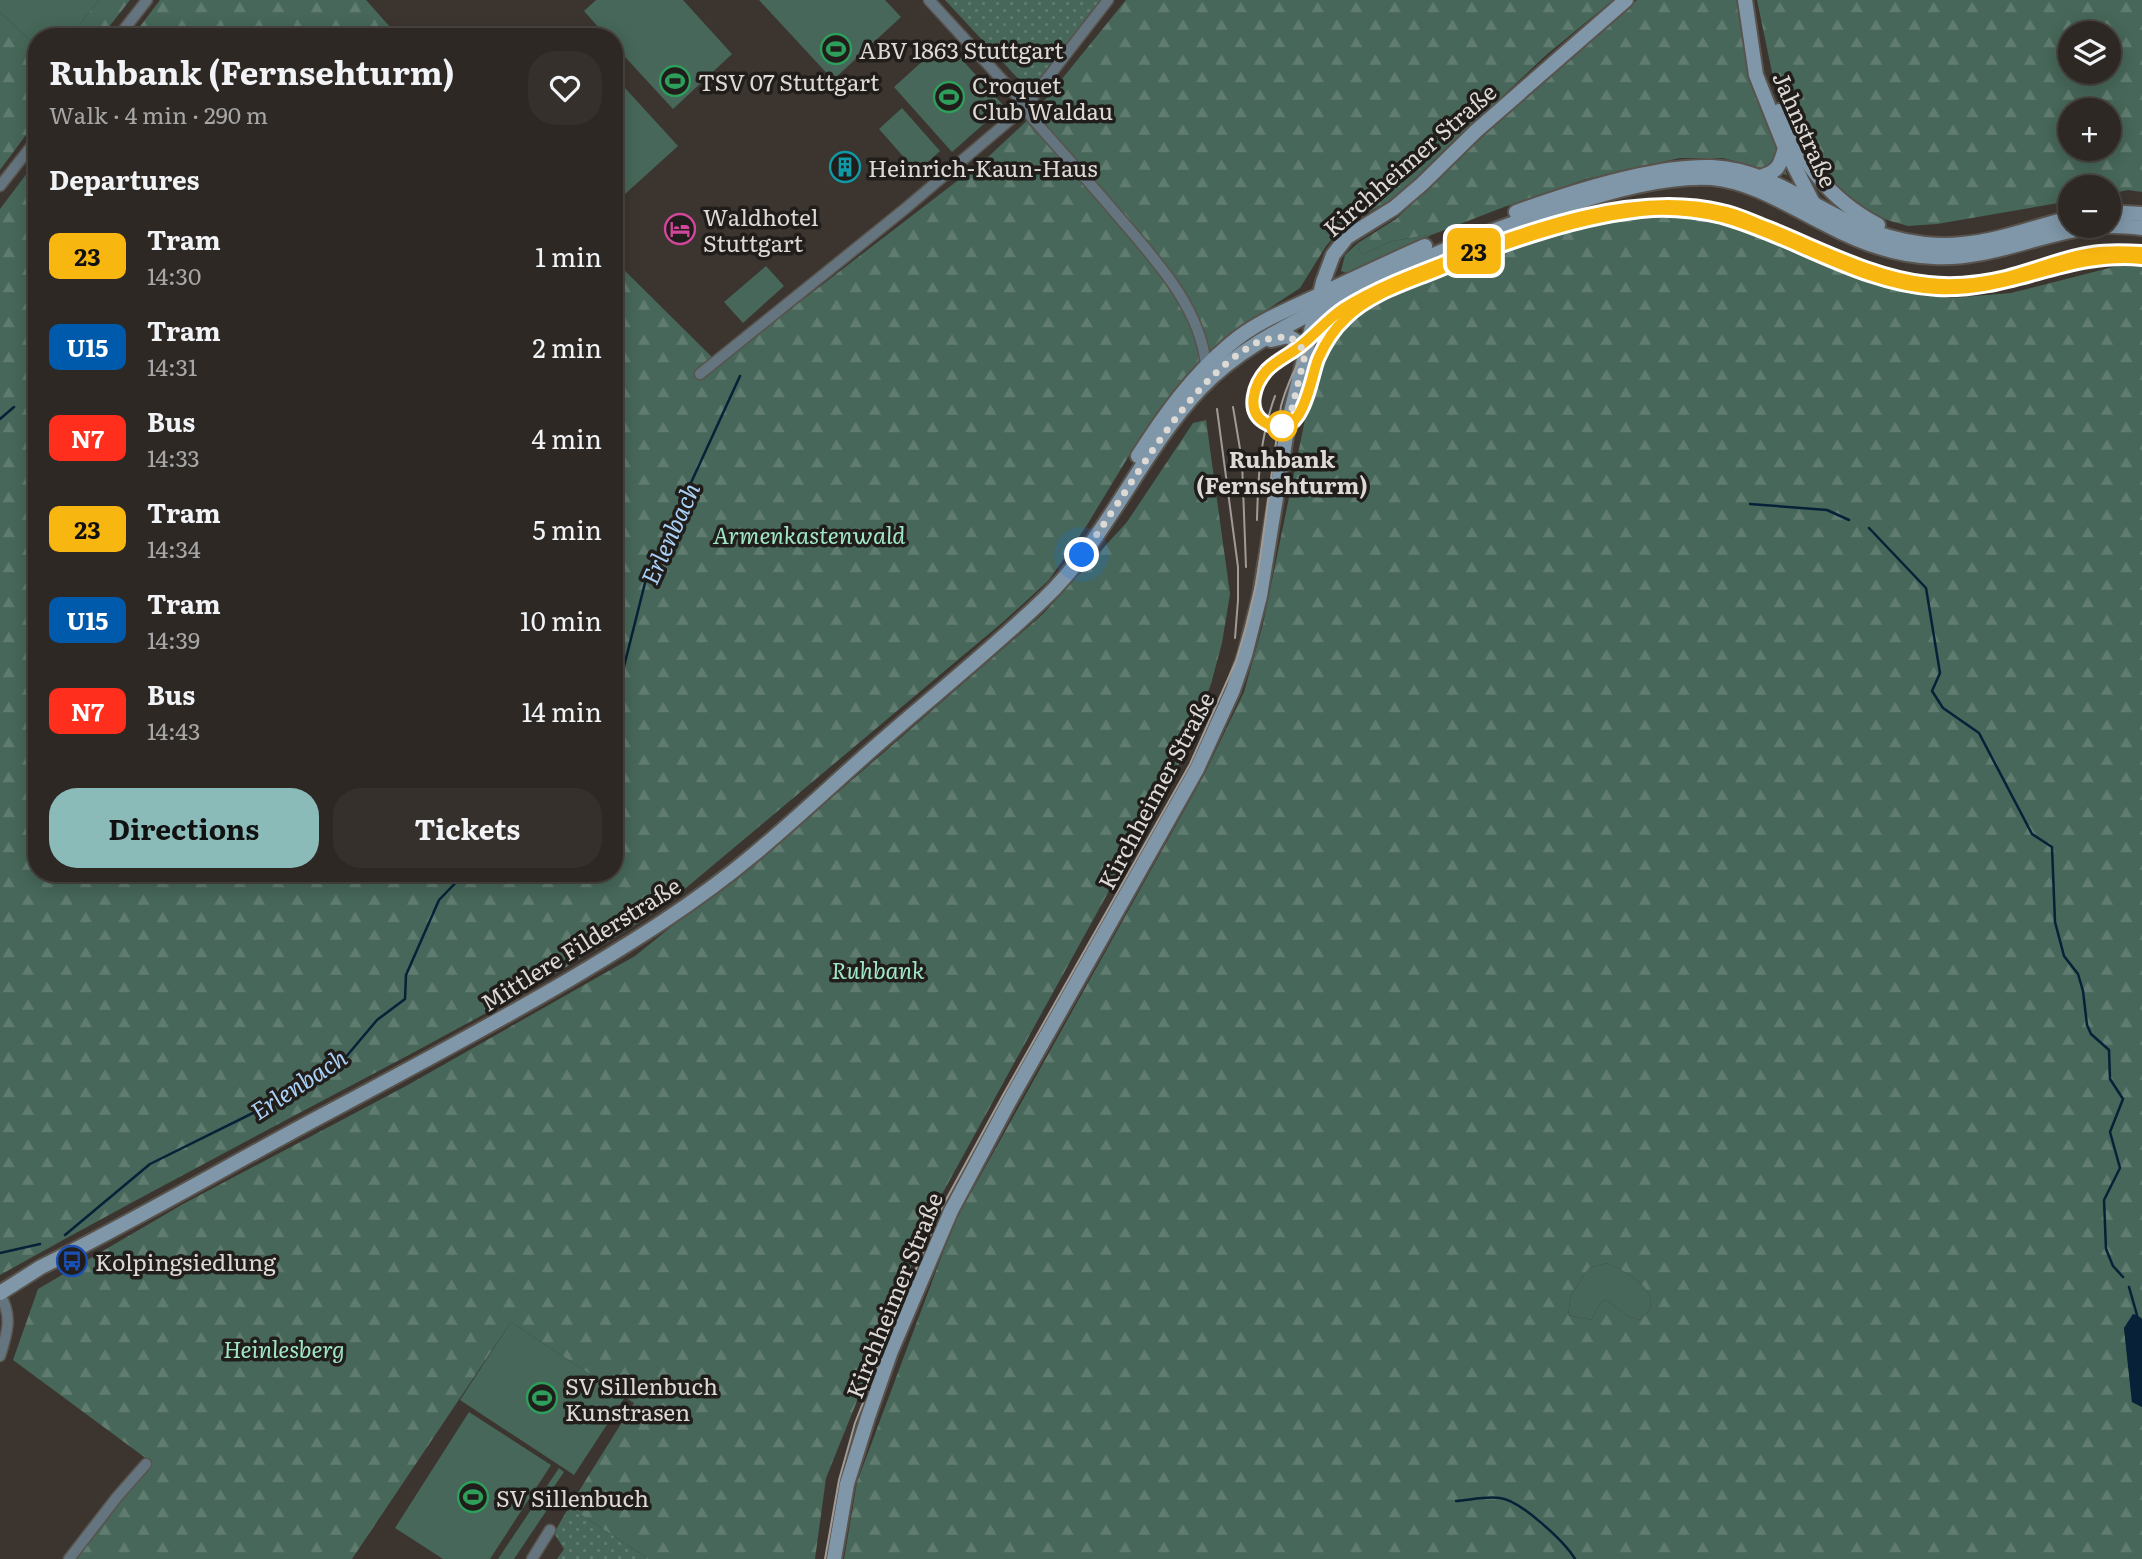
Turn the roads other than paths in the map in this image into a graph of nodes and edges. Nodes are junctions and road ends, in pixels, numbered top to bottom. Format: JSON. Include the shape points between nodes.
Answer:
{"nodes":[{"id":1,"x":147,"y":0,"type":"edge"},
{"id":2,"x":929,"y":0,"type":"edge"},
{"id":3,"x":1108,"y":0,"type":"edge"},
{"id":4,"x":1626,"y":0,"type":"edge"},
{"id":5,"x":1745,"y":0,"type":"edge"},
{"id":6,"x":125,"y":28,"type":"edge"},
{"id":7,"x":1755,"y":59,"type":"junction"},
{"id":8,"x":1025,"y":107,"type":"junction"},
{"id":9,"x":1785,"y":148,"type":"junction"},
{"id":10,"x":28,"y":150,"type":"edge"},
{"id":11,"x":1760,"y":177,"type":"junction"},
{"id":12,"x":0,"y":186,"type":"edge"},
{"id":13,"x":1812,"y":202,"type":"junction"},
{"id":14,"x":2121,"y":213,"type":"edge"},
{"id":15,"x":2142,"y":214,"type":"edge"},
{"id":16,"x":2058,"y":221,"type":"edge"},
{"id":17,"x":2142,"y":228,"type":"edge"},
{"id":18,"x":1833,"y":229,"type":"junction"},
{"id":19,"x":1888,"y":237,"type":"junction"},
{"id":20,"x":1321,"y":294,"type":"junction"},
{"id":21,"x":1317,"y":310,"type":"junction"},
{"id":22,"x":1259,"y":341,"type":"junction"},
{"id":23,"x":1305,"y":355,"type":"junction"},
{"id":24,"x":1206,"y":366,"type":"junction"},
{"id":25,"x":700,"y":374,"type":"dead end"},
{"id":26,"x":1199,"y":390,"type":"junction"},
{"id":27,"x":1105,"y":523,"type":"junction"},
{"id":28,"x":0,"y":1294,"type":"edge"},
{"id":29,"x":0,"y":1356,"type":"edge"},
{"id":30,"x":146,"y":1464,"type":"dead end"},
{"id":31,"x":550,"y":1530,"type":"dead end"},
{"id":32,"x":69,"y":1559,"type":"edge"},
{"id":33,"x":533,"y":1559,"type":"edge"},
{"id":34,"x":834,"y":1559,"type":"edge"}],
"edges":[{"from":1,"to":6,"type":"street"},
{"from":2,"to":8,"type":"street"},
{"from":3,"to":8,"type":"street"},
{"from":4,"to":20,"type":"main road","name":"Kirchheimer Straße","via":[[1413,192],[1347,237],[1330,262]]},
{"from":5,"to":7,"type":"main road","name":"Jahnstraße"},
{"from":7,"to":9,"type":"main road","name":"Jahnstraße","via":[[1756,75]]},
{"from":7,"to":19,"type":"main road","name":"Jahnstraße","via":[[1814,173],[1840,201],[1878,225]]},
{"from":8,"to":24,"type":"street","via":[[1169,278],[1200,337]]},
{"from":8,"to":25,"type":"street"},
{"from":9,"to":11,"type":"main road","via":[[1781,163]]},
{"from":9,"to":13,"type":"main road","name":"Jahnstraße"},
{"from":10,"to":12,"type":"street"},
{"from":11,"to":13,"type":"main road","name":"Mittlere Filderstraße"},
{"from":11,"to":20,"type":"main road","name":"Mittlere Filderstraße","via":[[1712,167],[1674,170],[1571,193],[1428,245]]},
{"from":13,"to":18,"type":"main road","name":"Jahnstraße"},
{"from":13,"to":19,"type":"main road","name":"Mittlere Filderstraße"},
{"from":14,"to":15,"type":"main road"},
{"from":16,"to":19,"type":"main road","name":"Jahnstraße","via":[[1963,244]]},
{"from":17,"to":18,"type":"main road","via":[[2092,227],[1992,253],[1950,258],[1891,250]]},
{"from":18,"to":21,"type":"main road","name":"Mittlere Filderstraße","via":[[1742,184],[1711,178],[1675,180],[1599,196],[1477,236]]},
{"from":20,"to":21,"type":"main road","name":"Kirchheimer Straße"},
{"from":20,"to":24,"type":"main road","name":"Mittlere Filderstraße","via":[[1260,323]]},
{"from":21,"to":22,"type":"main road","name":"Mittlere Filderstraße"},
{"from":21,"to":23,"type":"main road","name":"Kirchheimer Straße"},
{"from":22,"to":23,"type":"main road","via":[[1288,336],[1299,343]]},
{"from":22,"to":26,"type":"main road","name":"Mittlere Filderstraße"},
{"from":23,"to":34,"type":"main road","name":"Kirchheimer Straße","via":[[1286,435],[1260,596],[1233,690],[1197,769],[951,1211],[868,1417],[847,1484]]},
{"from":24,"to":26,"type":"main road"},
{"from":24,"to":27,"type":"main road","name":"Mittlere Filderstraße","via":[[1158,424]]},
{"from":26,"to":27,"type":"main road","name":"Mittlere Filderstraße"},
{"from":27,"to":28,"type":"main road","name":"Mittlere Filderstraße","via":[[1048,596],[751,857],[674,914],[477,1034],[32,1272]]},
{"from":28,"to":29,"type":"street","via":[[9,1319]]},
{"from":30,"to":32,"type":"street"},
{"from":31,"to":33,"type":"street"}]}
